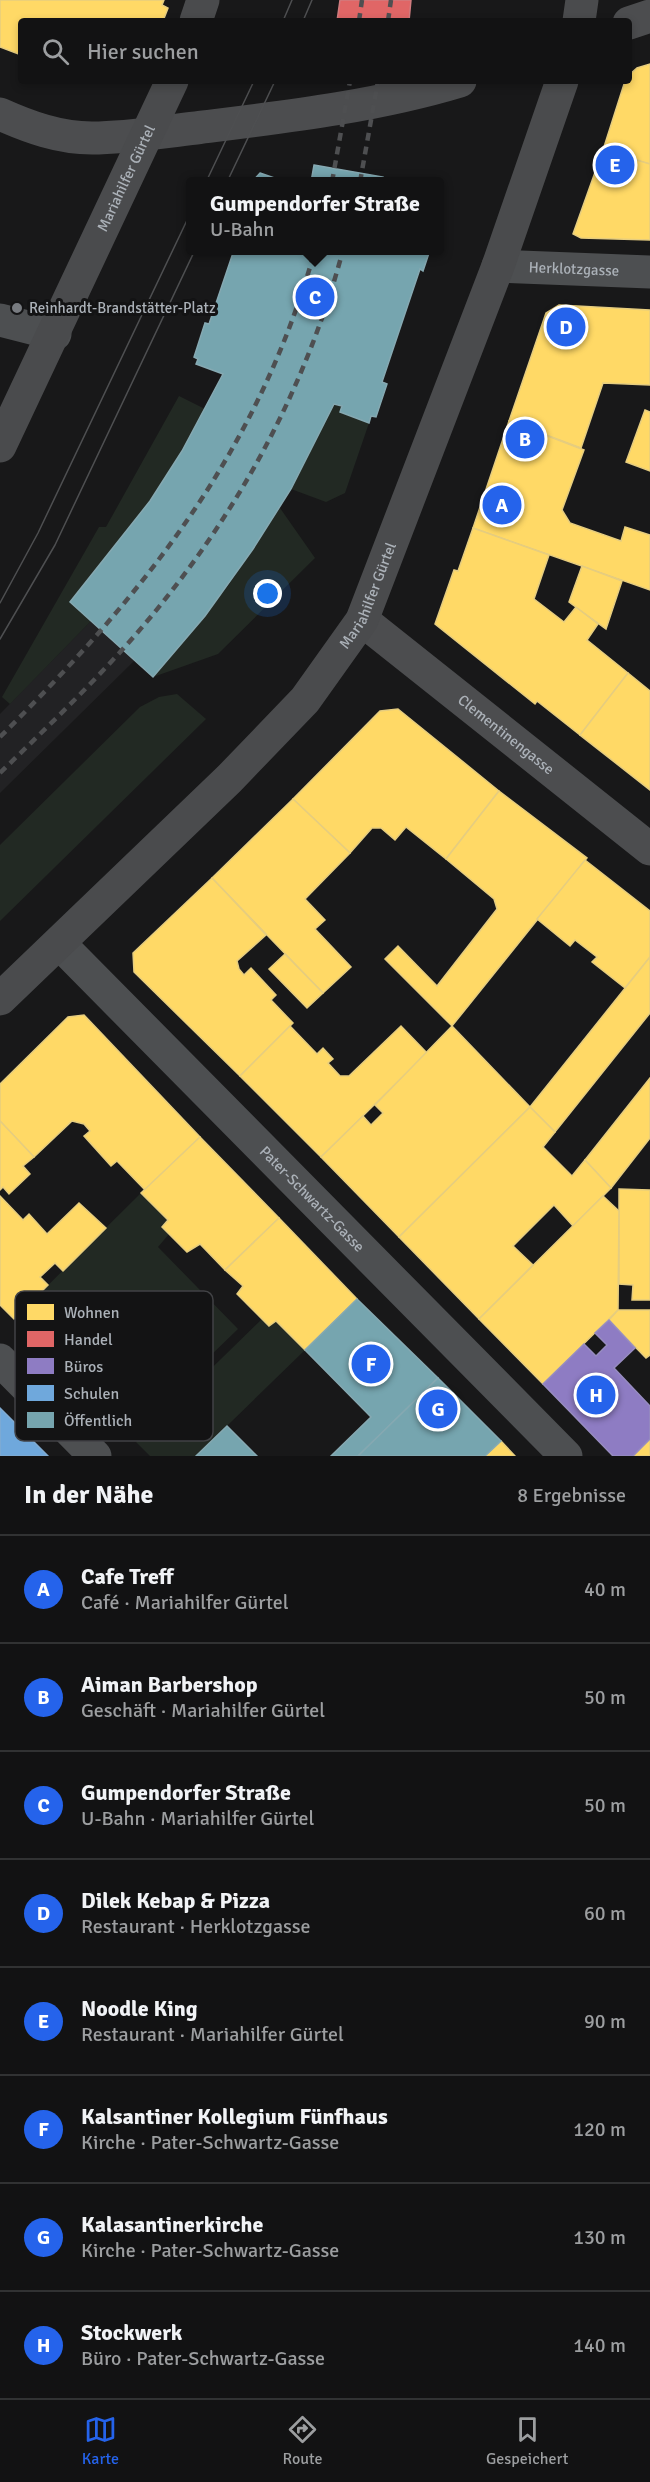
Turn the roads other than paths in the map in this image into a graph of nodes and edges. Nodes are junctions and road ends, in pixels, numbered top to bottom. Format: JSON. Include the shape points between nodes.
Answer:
{"nodes":[{"id":1,"x":203,"y":0,"type":"edge"},
{"id":2,"x":582,"y":0,"type":"edge"},
{"id":3,"x":650,"y":16,"type":"edge"},
{"id":4,"x":197,"y":18,"type":"edge"},
{"id":5,"x":579,"y":18,"type":"edge"},
{"id":6,"x":632,"y":22,"type":"edge"},
{"id":7,"x":171,"y":84,"type":"edge"},
{"id":8,"x":447,"y":84,"type":"edge"},
{"id":9,"x":561,"y":84,"type":"edge"},
{"id":10,"x":0,"y":114,"type":"edge"},
{"id":11,"x":147,"y":135,"type":"junction"},
{"id":12,"x":498,"y":266,"type":"junction"},
{"id":13,"x":650,"y":272,"type":"edge"},
{"id":14,"x":0,"y":320,"type":"edge"},
{"id":15,"x":55,"y":334,"type":"junction"},
{"id":16,"x":0,"y":446,"type":"edge"},
{"id":17,"x":362,"y":620,"type":"junction"},
{"id":18,"x":650,"y":849,"type":"edge"},
{"id":19,"x":59,"y":942,"type":"junction"},
{"id":20,"x":0,"y":999,"type":"edge"},
{"id":21,"x":0,"y":1360,"type":"edge"},
{"id":22,"x":15,"y":1375,"type":"edge"},
{"id":23,"x":80,"y":1441,"type":"edge"},
{"id":24,"x":95,"y":1456,"type":"edge"},
{"id":25,"x":566,"y":1456,"type":"edge"}],
"edges":[{"from":1,"to":4,"type":"main road"},
{"from":2,"to":5,"type":"main road"},
{"from":3,"to":6,"type":"street"},
{"from":7,"to":11,"type":"main road"},
{"from":8,"to":11,"type":"street","name":"Mariahilfer Gürtel","via":[[302,115]]},
{"from":9,"to":12,"type":"main road","name":"Mariahilfer Gürtel"},
{"from":10,"to":11,"type":"street","via":[[36,130],[90,138]]},
{"from":11,"to":15,"type":"main road","name":"Mariahilfer Gürtel"},
{"from":12,"to":13,"type":"street","name":"Herklotzgasse"},
{"from":12,"to":17,"type":"main road","name":"Mariahilfer Gürtel"},
{"from":14,"to":15,"type":"street"},
{"from":15,"to":16,"type":"main road","name":"Mariahilfer Gürtel"},
{"from":17,"to":18,"type":"street","name":"Clementinengasse"},
{"from":17,"to":19,"type":"main road","name":"Mariahilfer Gürtel","via":[[305,700],[229,779]]},
{"from":19,"to":20,"type":"main road","name":"Mariahilfer Gürtel"},
{"from":19,"to":25,"type":"street","name":"Pater-Schwartz-Gasse"},
{"from":21,"to":22,"type":"street"},
{"from":23,"to":24,"type":"street"}]}
